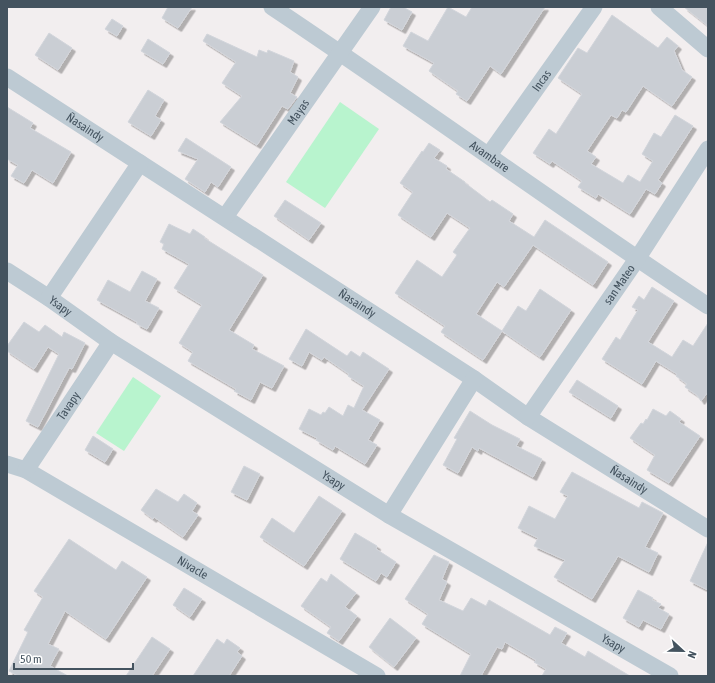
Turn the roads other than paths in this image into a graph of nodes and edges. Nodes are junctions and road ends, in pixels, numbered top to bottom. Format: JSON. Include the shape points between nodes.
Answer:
{"nodes":[{"id":1,"x":272,"y":7,"type":"edge"},
{"id":2,"x":372,"y":7,"type":"edge"},
{"id":3,"x":594,"y":7,"type":"edge"},
{"id":4,"x":659,"y":7,"type":"edge"},
{"id":5,"x":708,"y":49,"type":"edge"},
{"id":6,"x":340,"y":53,"type":"junction"},
{"id":7,"x":7,"y":76,"type":"edge"},
{"id":8,"x":708,"y":149,"type":"edge"},
{"id":9,"x":489,"y":155,"type":"junction"},
{"id":10,"x":140,"y":163,"type":"junction"},
{"id":11,"x":224,"y":217,"type":"junction"},
{"id":12,"x":637,"y":259,"type":"junction"},
{"id":13,"x":7,"y":271,"type":"edge"},
{"id":14,"x":49,"y":298,"type":"junction"},
{"id":15,"x":708,"y":306,"type":"edge"},
{"id":16,"x":111,"y":342,"type":"junction"},
{"id":17,"x":474,"y":379,"type":"junction"},
{"id":18,"x":528,"y":417,"type":"junction"},
{"id":19,"x":7,"y":464,"type":"edge"},
{"id":20,"x":26,"y":470,"type":"junction"},
{"id":21,"x":389,"y":515,"type":"junction"},
{"id":22,"x":708,"y":529,"type":"edge"},
{"id":23,"x":377,"y":676,"type":"edge"},
{"id":24,"x":670,"y":676,"type":"edge"}],
"edges":[{"from":1,"to":6,"type":"street","name":"Avambare"},
{"from":2,"to":6,"type":"street","name":"Mayas"},
{"from":3,"to":9,"type":"street","name":"Incas"},
{"from":4,"to":5,"type":"street"},
{"from":6,"to":9,"type":"street","name":"Avambare"},
{"from":6,"to":11,"type":"street","name":"Mayas"},
{"from":7,"to":10,"type":"street","name":"Ñasaindy"},
{"from":8,"to":12,"type":"street","name":"san Mateo"},
{"from":9,"to":12,"type":"street","name":"Avambare"},
{"from":10,"to":11,"type":"street","name":"Ñasaindy"},
{"from":10,"to":14,"type":"street"},
{"from":11,"to":17,"type":"street","name":"Ñasaindy"},
{"from":12,"to":15,"type":"street","name":"Avambare"},
{"from":12,"to":18,"type":"street","name":"san Mateo"},
{"from":13,"to":14,"type":"street","name":"Ysapy"},
{"from":14,"to":16,"type":"street","name":"Ysapy"},
{"from":16,"to":20,"type":"street","name":"Tavapy"},
{"from":16,"to":21,"type":"street","name":"Ysapy"},
{"from":17,"to":18,"type":"street","name":"Ñasaindy"},
{"from":17,"to":21,"type":"street"},
{"from":18,"to":22,"type":"street","name":"Ñasaindy"},
{"from":19,"to":20,"type":"street","name":"Nivacle"},
{"from":20,"to":23,"type":"street","name":"Nivacle"},
{"from":21,"to":24,"type":"street","name":"Ysapy"}]}
